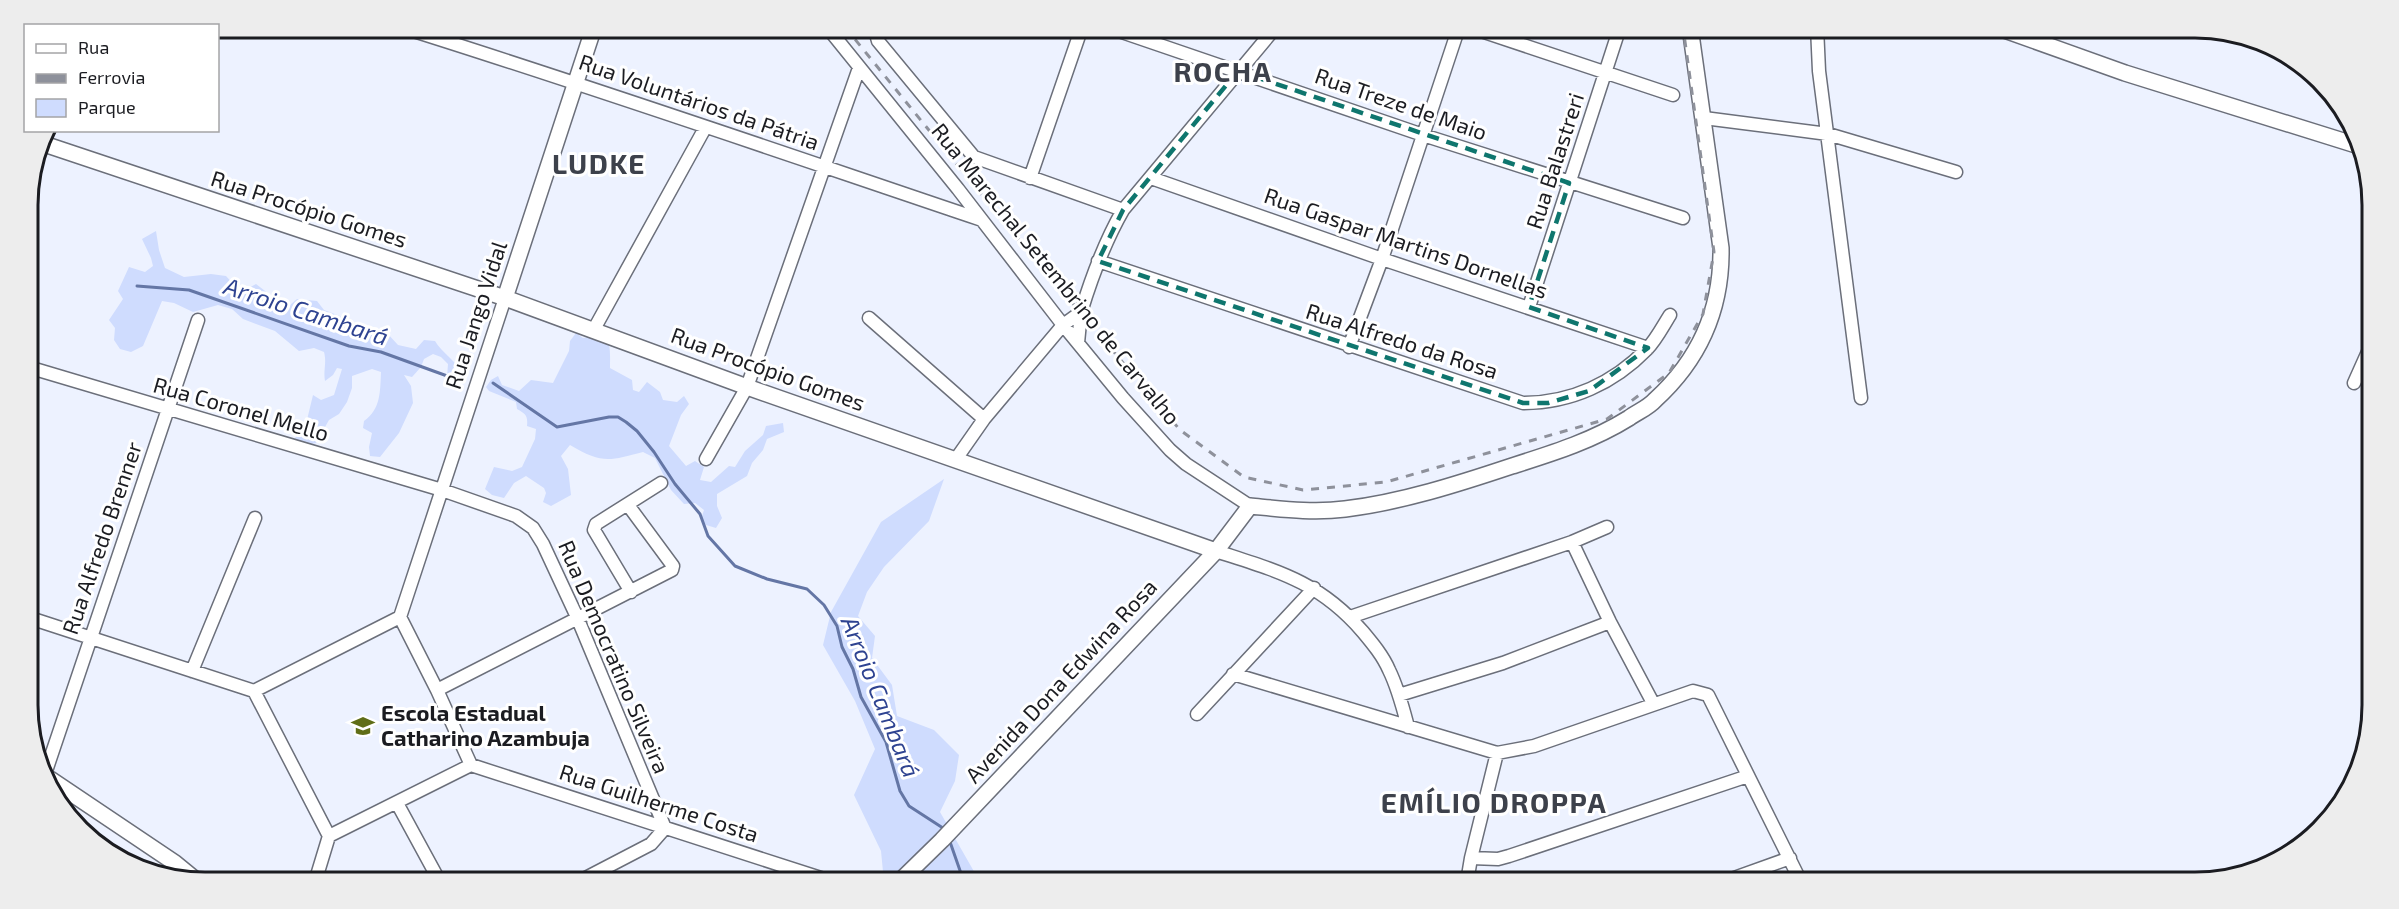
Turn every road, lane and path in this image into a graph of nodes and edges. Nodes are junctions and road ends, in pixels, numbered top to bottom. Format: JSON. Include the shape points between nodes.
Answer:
{"nodes":[{"id":1,"x":1267,"y":37,"type":"edge"},
{"id":2,"x":1456,"y":37,"type":"edge"},
{"id":3,"x":1498,"y":37,"type":"edge"},
{"id":4,"x":1617,"y":37,"type":"edge"},
{"id":5,"x":1692,"y":37,"type":"edge"},
{"id":6,"x":1817,"y":37,"type":"edge"},
{"id":7,"x":2024,"y":37,"type":"edge"},
{"id":8,"x":436,"y":38,"type":"edge"},
{"id":9,"x":590,"y":38,"type":"edge"},
{"id":10,"x":835,"y":38,"type":"edge"},
{"id":11,"x":877,"y":38,"type":"edge"},
{"id":12,"x":1078,"y":38,"type":"edge"},
{"id":13,"x":1139,"y":38,"type":"edge"},
{"id":14,"x":859,"y":68,"type":"junction"},
{"id":15,"x":1238,"y":70,"type":"junction"},
{"id":16,"x":1605,"y":74,"type":"junction"},
{"id":17,"x":576,"y":82,"type":"junction"},
{"id":18,"x":1673,"y":95,"type":"dead end"},
{"id":19,"x":1704,"y":118,"type":"junction"},
{"id":20,"x":705,"y":128,"type":"junction"},
{"id":21,"x":1828,"y":134,"type":"junction"},
{"id":22,"x":1423,"y":135,"type":"junction"},
{"id":23,"x":2350,"y":143,"type":"edge"},
{"id":24,"x":48,"y":145,"type":"edge"},
{"id":25,"x":824,"y":166,"type":"junction"},
{"id":26,"x":1956,"y":172,"type":"dead end"},
{"id":27,"x":1030,"y":178,"type":"junction"},
{"id":28,"x":1151,"y":178,"type":"junction"},
{"id":29,"x":1569,"y":183,"type":"junction"},
{"id":30,"x":1123,"y":210,"type":"junction"},
{"id":31,"x":1683,"y":218,"type":"dead end"},
{"id":32,"x":982,"y":220,"type":"junction"},
{"id":33,"x":1382,"y":259,"type":"junction"},
{"id":34,"x":1098,"y":261,"type":"junction"},
{"id":35,"x":505,"y":298,"type":"junction"},
{"id":36,"x":1529,"y":307,"type":"junction"},
{"id":37,"x":1081,"y":312,"type":"junction"},
{"id":38,"x":1670,"y":315,"type":"dead end"},
{"id":39,"x":868,"y":318,"type":"dead end"},
{"id":40,"x":198,"y":320,"type":"dead end"},
{"id":41,"x":1063,"y":325,"type":"junction"},
{"id":42,"x":593,"y":331,"type":"junction"},
{"id":43,"x":1078,"y":343,"type":"junction"},
{"id":44,"x":1349,"y":347,"type":"junction"},
{"id":45,"x":1648,"y":348,"type":"junction"},
{"id":46,"x":2362,"y":365,"type":"edge"},
{"id":47,"x":38,"y":370,"type":"edge"},
{"id":48,"x":2354,"y":383,"type":"dead end"},
{"id":49,"x":747,"y":387,"type":"junction"},
{"id":50,"x":1861,"y":398,"type":"dead end"},
{"id":51,"x":167,"y":410,"type":"junction"},
{"id":52,"x":984,"y":419,"type":"junction"},
{"id":53,"x":706,"y":459,"type":"dead end"},
{"id":54,"x":956,"y":459,"type":"junction"},
{"id":55,"x":661,"y":483,"type":"dead end"},
{"id":56,"x":442,"y":490,"type":"junction"},
{"id":57,"x":628,"y":505,"type":"junction"},
{"id":58,"x":1250,"y":506,"type":"junction"},
{"id":59,"x":255,"y":518,"type":"dead end"},
{"id":60,"x":1607,"y":527,"type":"dead end"},
{"id":61,"x":1572,"y":542,"type":"junction"},
{"id":62,"x":1215,"y":551,"type":"junction"},
{"id":63,"x":1314,"y":588,"type":"junction"},
{"id":64,"x":630,"y":592,"type":"junction"},
{"id":65,"x":400,"y":617,"type":"junction"},
{"id":66,"x":577,"y":617,"type":"junction"},
{"id":67,"x":1350,"y":617,"type":"junction"},
{"id":68,"x":37,"y":621,"type":"edge"},
{"id":69,"x":1610,"y":622,"type":"junction"},
{"id":70,"x":90,"y":639,"type":"junction"},
{"id":71,"x":192,"y":671,"type":"junction"},
{"id":72,"x":1233,"y":674,"type":"junction"},
{"id":73,"x":437,"y":690,"type":"junction"},
{"id":74,"x":254,"y":691,"type":"junction"},
{"id":75,"x":1399,"y":695,"type":"junction"},
{"id":76,"x":1653,"y":703,"type":"junction"},
{"id":77,"x":1197,"y":714,"type":"dead end"},
{"id":78,"x":1408,"y":727,"type":"junction"},
{"id":79,"x":1497,"y":753,"type":"junction"},
{"id":80,"x":48,"y":764,"type":"edge"},
{"id":81,"x":471,"y":765,"type":"junction"},
{"id":82,"x":1748,"y":776,"type":"junction"},
{"id":83,"x":58,"y":784,"type":"edge"},
{"id":84,"x":397,"y":803,"type":"junction"},
{"id":85,"x":665,"y":828,"type":"junction"},
{"id":86,"x":329,"y":836,"type":"junction"},
{"id":87,"x":1471,"y":858,"type":"junction"},
{"id":88,"x":1790,"y":858,"type":"junction"},
{"id":89,"x":184,"y":870,"type":"edge"},
{"id":90,"x":1469,"y":871,"type":"edge"},
{"id":91,"x":1753,"y":871,"type":"edge"},
{"id":92,"x":1796,"y":871,"type":"edge"},
{"id":93,"x":318,"y":872,"type":"edge"},
{"id":94,"x":434,"y":872,"type":"edge"},
{"id":95,"x":598,"y":872,"type":"edge"},
{"id":96,"x":801,"y":872,"type":"edge"},
{"id":97,"x":909,"y":872,"type":"edge"}],
"edges":[{"from":1,"to":15,"type":"street"},
{"from":2,"to":22,"type":"street"},
{"from":3,"to":16,"type":"street"},
{"from":4,"to":16,"type":"street","name":"Rua Balastreri"},
{"from":5,"to":19,"type":"street","name":"Rua Marechal Setembrino de Carvalho"},
{"from":6,"to":21,"type":"street"},
{"from":7,"to":23,"type":"street"},
{"from":8,"to":17,"type":"street","name":"Rua Voluntários da Pátria"},
{"from":9,"to":17,"type":"street","name":"Rua Jango Vidal"},
{"from":10,"to":14,"type":"street","name":"Rua Marechal Setembrino de Carvalho"},
{"from":11,"to":27,"type":"street","via":[[974,157]]},
{"from":12,"to":27,"type":"street"},
{"from":13,"to":15,"type":"street","name":"Rua Treze de Maio"},
{"from":14,"to":25,"type":"street"},
{"from":14,"to":32,"type":"street","name":"Rua Marechal Setembrino de Carvalho"},
{"from":15,"to":22,"type":"street","name":"Rua Treze de Maio"},
{"from":15,"to":28,"type":"street"},
{"from":16,"to":18,"type":"street"},
{"from":16,"to":29,"type":"street","name":"Rua Balastreri"},
{"from":17,"to":20,"type":"street","name":"Rua Voluntários da Pátria"},
{"from":17,"to":35,"type":"street","name":"Rua Jango Vidal"},
{"from":19,"to":21,"type":"street"},
{"from":19,"to":58,"type":"street","name":"Rua Marechal Setembrino de Carvalho","via":[[1722,274],[1714,314],[1702,342],[1653,403],[1582,443],[1438,490],[1314,512]]},
{"from":20,"to":25,"type":"street","name":"Rua Voluntários da Pátria"},
{"from":20,"to":42,"type":"street"},
{"from":21,"to":26,"type":"street"},
{"from":21,"to":50,"type":"street"},
{"from":22,"to":29,"type":"street","name":"Rua Treze de Maio"},
{"from":22,"to":33,"type":"street"},
{"from":24,"to":35,"type":"street","name":"Rua Procópio Gomes"},
{"from":25,"to":32,"type":"street","name":"Rua Voluntários da Pátria"},
{"from":25,"to":49,"type":"street"},
{"from":27,"to":30,"type":"street"},
{"from":28,"to":30,"type":"street"},
{"from":28,"to":33,"type":"street","name":"Rua Gaspar Martins Dornellas"},
{"from":29,"to":31,"type":"street","name":"Rua Treze de Maio"},
{"from":29,"to":36,"type":"street","name":"Rua Balastreri"},
{"from":30,"to":34,"type":"street"},
{"from":32,"to":41,"type":"street","name":"Rua Marechal Setembrino de Carvalho"},
{"from":33,"to":36,"type":"street","name":"Rua Gaspar Martins Dornellas"},
{"from":33,"to":44,"type":"street"},
{"from":34,"to":37,"type":"street"},
{"from":34,"to":44,"type":"street","name":"Rua Alfredo da Rosa"},
{"from":35,"to":42,"type":"street","name":"Rua Procópio Gomes"},
{"from":35,"to":56,"type":"street","name":"Rua Jango Vidal"},
{"from":36,"to":45,"type":"street","name":"Rua Gaspar Martins Dornellas"},
{"from":37,"to":41,"type":"street"},
{"from":37,"to":43,"type":"street"},
{"from":38,"to":45,"type":"street","name":"Rua Alfredo da Rosa"},
{"from":39,"to":52,"type":"street"},
{"from":40,"to":51,"type":"street","name":"Rua Alfredo Brenner"},
{"from":41,"to":43,"type":"street","name":"Rua Marechal Setembrino de Carvalho"},
{"from":41,"to":52,"type":"street"},
{"from":42,"to":49,"type":"street","name":"Rua Procópio Gomes"},
{"from":43,"to":58,"type":"street","name":"Rua Marechal Setembrino de Carvalho","via":[[1170,450]]},
{"from":44,"to":45,"type":"street","name":"Rua Alfredo da Rosa","via":[[1523,403],[1548,403],[1589,391],[1620,373]]},
{"from":46,"to":48,"type":"street"},
{"from":47,"to":51,"type":"street","name":"Rua Coronel Mello"},
{"from":49,"to":53,"type":"street"},
{"from":49,"to":54,"type":"street","name":"Rua Procópio Gomes"},
{"from":51,"to":56,"type":"street","name":"Rua Coronel Mello"},
{"from":51,"to":70,"type":"street","name":"Rua Alfredo Brenner"},
{"from":52,"to":54,"type":"street"},
{"from":54,"to":62,"type":"street","name":"Rua Procópio Gomes"},
{"from":55,"to":57,"type":"street"},
{"from":56,"to":65,"type":"street","name":"Rua Jango Vidal"},
{"from":56,"to":66,"type":"street","name":"Rua Democratino Silveira","via":[[516,516],[533,528]]},
{"from":57,"to":64,"type":"street","via":[[596,524],[594,530]]},
{"from":57,"to":64,"type":"street","via":[[673,566]]},
{"from":58,"to":62,"type":"street","name":"Avenida Dona Edwina Rosa"},
{"from":59,"to":71,"type":"street"},
{"from":60,"to":61,"type":"street"},
{"from":61,"to":67,"type":"street"},
{"from":61,"to":69,"type":"street"},
{"from":62,"to":63,"type":"street","name":"Rua Procópio Gomes","via":[[1278,571]]},
{"from":62,"to":97,"type":"street","name":"Avenida Dona Edwina Rosa"},
{"from":63,"to":67,"type":"street","name":"Rua Procópio Gomes"},
{"from":63,"to":72,"type":"street"},
{"from":64,"to":66,"type":"street"},
{"from":65,"to":73,"type":"street"},
{"from":65,"to":74,"type":"street"},
{"from":66,"to":73,"type":"street"},
{"from":66,"to":85,"type":"street","name":"Rua Democratino Silveira"},
{"from":67,"to":75,"type":"street","name":"Rua Procópio Gomes","via":[[1378,650]]},
{"from":68,"to":70,"type":"street"},
{"from":69,"to":75,"type":"street","via":[[1503,663]]},
{"from":69,"to":76,"type":"street"},
{"from":70,"to":71,"type":"street"},
{"from":70,"to":80,"type":"street","name":"Rua Alfredo Brenner"},
{"from":71,"to":74,"type":"street"},
{"from":72,"to":77,"type":"street"},
{"from":72,"to":78,"type":"street"},
{"from":73,"to":81,"type":"street"},
{"from":74,"to":86,"type":"street"},
{"from":75,"to":78,"type":"street","name":"Rua Procópio Gomes"},
{"from":76,"to":79,"type":"street","via":[[1534,746]]},
{"from":76,"to":82,"type":"street","via":[[1693,691],[1708,695]]},
{"from":78,"to":79,"type":"street"},
{"from":79,"to":87,"type":"street"},
{"from":81,"to":84,"type":"street"},
{"from":81,"to":85,"type":"street","name":"Rua Guilherme Costa"},
{"from":82,"to":87,"type":"street","via":[[1509,856]]},
{"from":82,"to":88,"type":"street"},
{"from":83,"to":89,"type":"street"},
{"from":84,"to":86,"type":"street"},
{"from":84,"to":94,"type":"street"},
{"from":85,"to":95,"type":"street","via":[[651,844]]},
{"from":85,"to":96,"type":"street","name":"Rua Guilherme Costa"},
{"from":86,"to":93,"type":"street"},
{"from":87,"to":90,"type":"street"},
{"from":88,"to":91,"type":"street"},
{"from":88,"to":92,"type":"street"}]}
